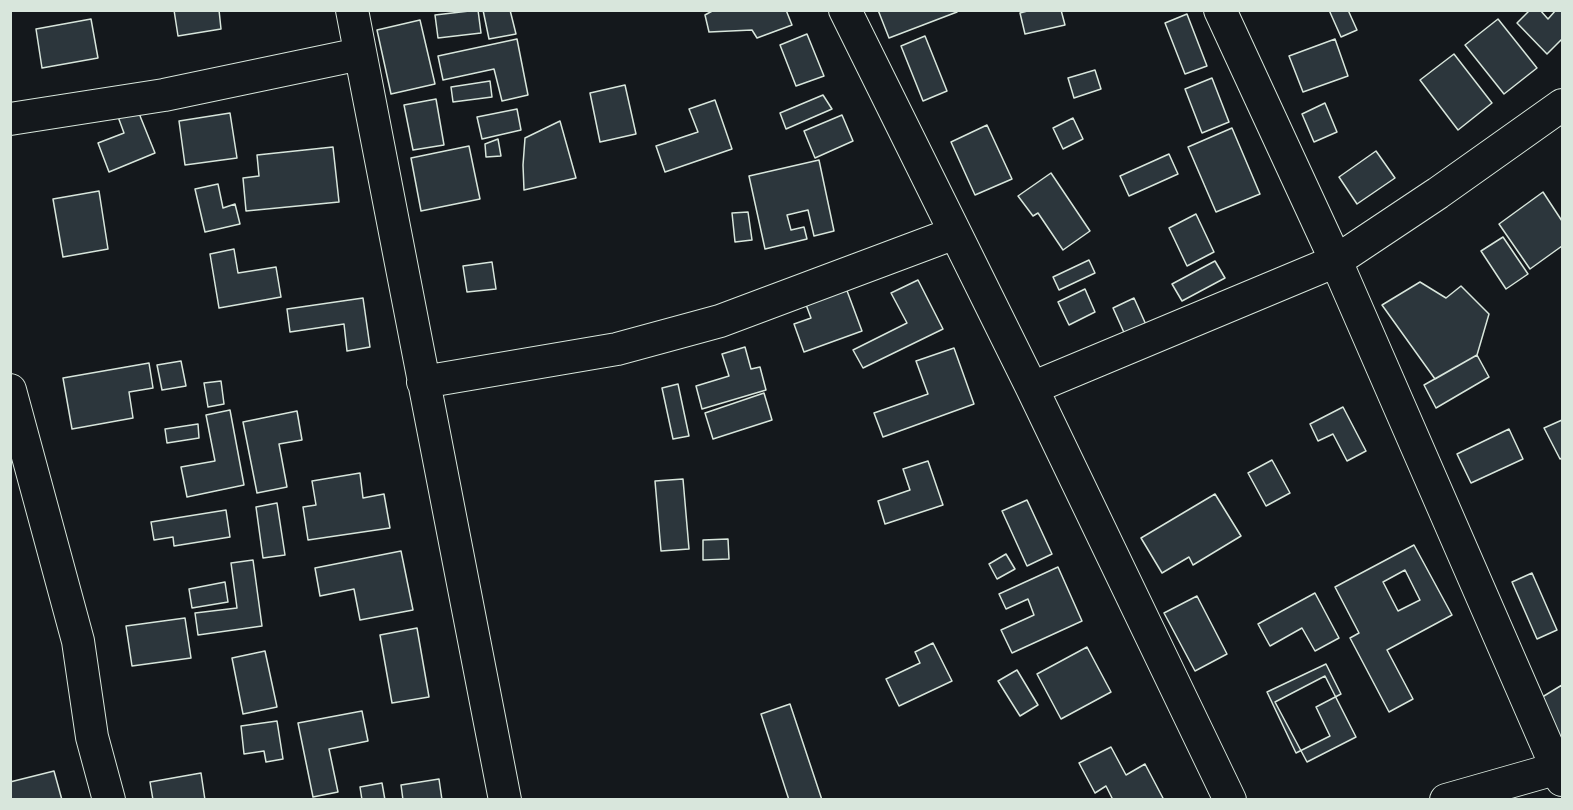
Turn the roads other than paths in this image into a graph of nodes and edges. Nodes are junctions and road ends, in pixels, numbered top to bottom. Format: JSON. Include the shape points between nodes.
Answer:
{"nodes":[{"id":1,"x":352,"y":10,"type":"edge"},
{"id":2,"x":845,"y":10,"type":"edge"},
{"id":3,"x":1220,"y":10,"type":"edge"},
{"id":4,"x":360,"y":54,"type":"junction"},
{"id":5,"x":1563,"y":105,"type":"edge"},
{"id":6,"x":10,"y":119,"type":"edge"},
{"id":7,"x":955,"y":233,"type":"junction"},
{"id":8,"x":1336,"y":261,"type":"junction"},
{"id":9,"x":423,"y":382,"type":"junction"},
{"id":10,"x":1032,"y":388,"type":"junction"},
{"id":11,"x":10,"y":390,"type":"edge"},
{"id":12,"x":1560,"y":772,"type":"edge"},
{"id":13,"x":110,"y":800,"type":"edge"},
{"id":14,"x":506,"y":800,"type":"edge"},
{"id":15,"x":1230,"y":800,"type":"edge"},
{"id":16,"x":1446,"y":800,"type":"edge"}],
"edges":[{"from":1,"to":4,"type":"street"},
{"from":2,"to":7,"type":"street"},
{"from":3,"to":8,"type":"street"},
{"from":4,"to":6,"type":"street","via":[[164,95]]},
{"from":4,"to":9,"type":"street"},
{"from":5,"to":8,"type":"street"},
{"from":7,"to":9,"type":"street","via":[[720,321],[617,349]]},
{"from":7,"to":10,"type":"street"},
{"from":8,"to":10,"type":"street"},
{"from":8,"to":12,"type":"street"},
{"from":9,"to":14,"type":"street"},
{"from":10,"to":15,"type":"street"},
{"from":11,"to":13,"type":"street","via":[[78,641],[92,737]]},
{"from":12,"to":16,"type":"street"}]}
